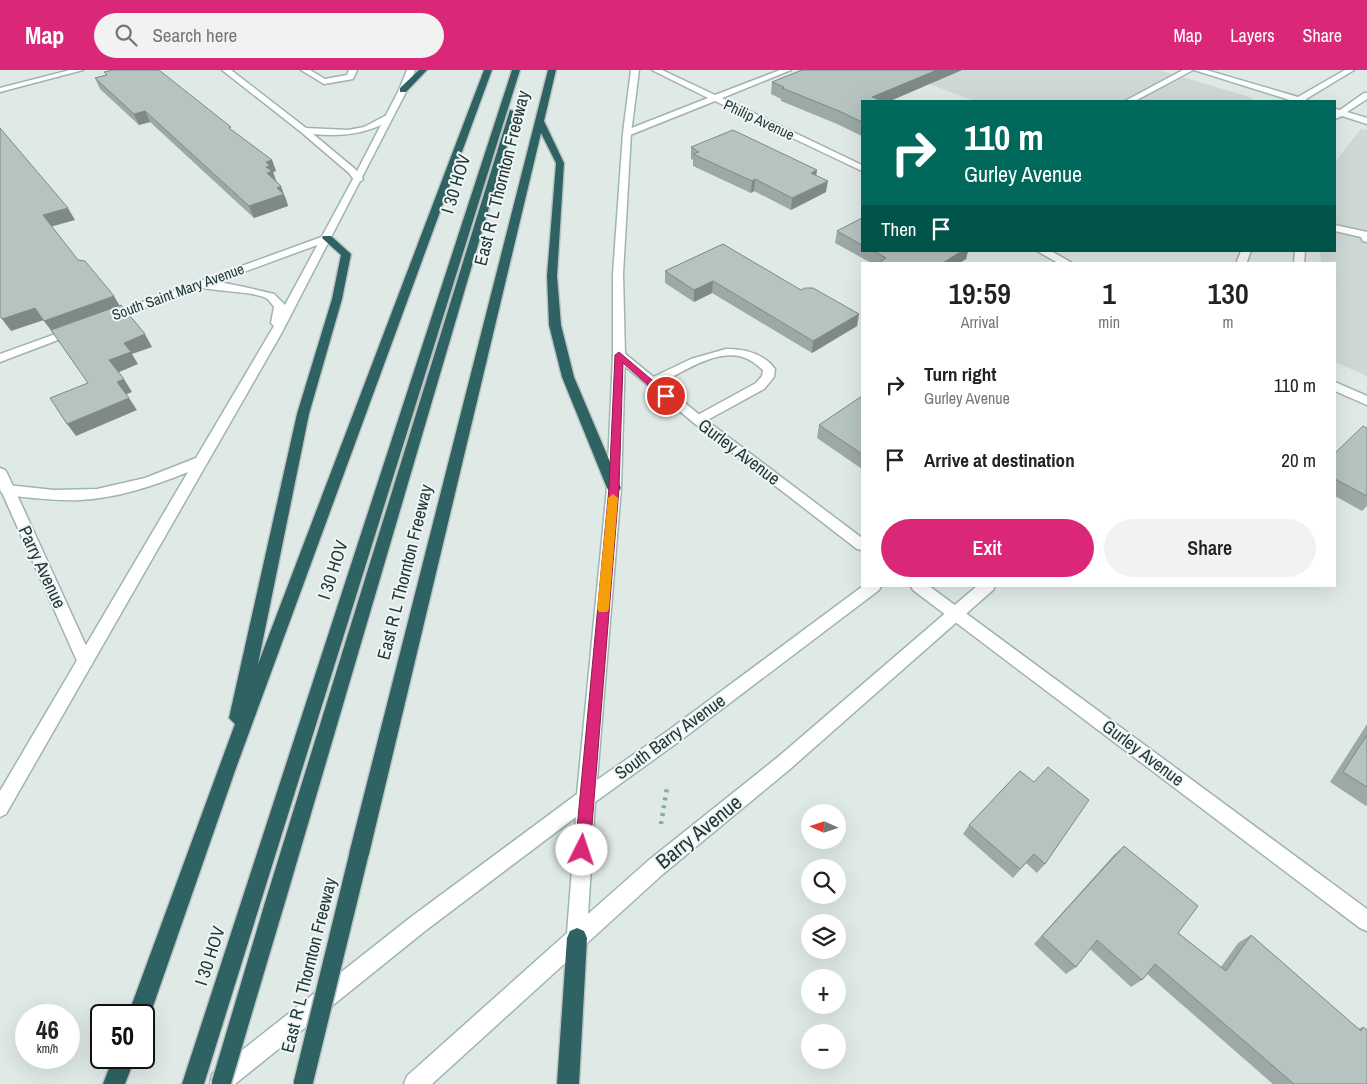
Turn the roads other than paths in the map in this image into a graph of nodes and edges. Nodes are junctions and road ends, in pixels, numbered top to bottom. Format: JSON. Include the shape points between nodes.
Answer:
{"nodes":[{"id":1,"x":79,"y":70,"type":"edge"},
{"id":2,"x":227,"y":70,"type":"edge"},
{"id":3,"x":305,"y":70,"type":"edge"},
{"id":4,"x":353,"y":70,"type":"edge"},
{"id":5,"x":411,"y":70,"type":"edge"},
{"id":6,"x":423,"y":70,"type":"edge"},
{"id":7,"x":488,"y":70,"type":"edge"},
{"id":8,"x":516,"y":70,"type":"edge"},
{"id":9,"x":525,"y":70,"type":"edge"},
{"id":10,"x":552,"y":70,"type":"edge"},
{"id":11,"x":636,"y":70,"type":"edge"},
{"id":12,"x":656,"y":70,"type":"edge"},
{"id":13,"x":787,"y":70,"type":"edge"},
{"id":14,"x":1189,"y":70,"type":"edge"},
{"id":15,"x":1198,"y":70,"type":"edge"},
{"id":16,"x":1350,"y":70,"type":"edge"},
{"id":17,"x":0,"y":90,"type":"edge"},
{"id":18,"x":403,"y":90,"type":"junction"},
{"id":19,"x":1367,"y":95,"type":"edge"},
{"id":20,"x":714,"y":99,"type":"junction"},
{"id":21,"x":1131,"y":100,"type":"edge"},
{"id":22,"x":1297,"y":100,"type":"edge"},
{"id":23,"x":1302,"y":100,"type":"edge"},
{"id":24,"x":1337,"y":113,"type":"edge"},
{"id":25,"x":388,"y":118,"type":"junction"},
{"id":26,"x":539,"y":120,"type":"junction"},
{"id":27,"x":1367,"y":121,"type":"edge"},
{"id":28,"x":304,"y":130,"type":"junction"},
{"id":29,"x":627,"y":133,"type":"junction"},
{"id":30,"x":861,"y":168,"type":"edge"},
{"id":31,"x":358,"y":179,"type":"junction"},
{"id":32,"x":1336,"y":228,"type":"edge"},
{"id":33,"x":327,"y":238,"type":"junction"},
{"id":34,"x":1367,"y":239,"type":"edge"},
{"id":35,"x":1044,"y":252,"type":"edge"},
{"id":36,"x":1065,"y":262,"type":"edge"},
{"id":37,"x":199,"y":284,"type":"junction"},
{"id":38,"x":275,"y":334,"type":"junction"},
{"id":39,"x":619,"y":355,"type":"junction"},
{"id":40,"x":0,"y":358,"type":"edge"},
{"id":41,"x":651,"y":383,"type":"junction"},
{"id":42,"x":1336,"y":386,"type":"edge"},
{"id":43,"x":1367,"y":401,"type":"edge"},
{"id":44,"x":698,"y":420,"type":"junction"},
{"id":45,"x":201,"y":461,"type":"junction"},
{"id":46,"x":0,"y":473,"type":"edge"},
{"id":47,"x":614,"y":488,"type":"junction"},
{"id":48,"x":7,"y":490,"type":"junction"},
{"id":49,"x":861,"y":544,"type":"edge"},
{"id":50,"x":873,"y":587,"type":"edge"},
{"id":51,"x":919,"y":587,"type":"edge"},
{"id":52,"x":987,"y":587,"type":"edge"},
{"id":53,"x":955,"y":614,"type":"junction"},
{"id":54,"x":85,"y":661,"type":"junction"},
{"id":55,"x":228,"y":768,"type":"junction"},
{"id":56,"x":586,"y":798,"type":"junction"},
{"id":57,"x":0,"y":808,"type":"edge"},
{"id":58,"x":1367,"y":921,"type":"edge"},
{"id":59,"x":577,"y":938,"type":"junction"},
{"id":60,"x":143,"y":1004,"type":"edge"},
{"id":61,"x":120,"y":1069,"type":"edge"},
{"id":62,"x":114,"y":1084,"type":"edge"},
{"id":63,"x":193,"y":1084,"type":"edge"},
{"id":64,"x":217,"y":1084,"type":"edge"},
{"id":65,"x":221,"y":1084,"type":"edge"},
{"id":66,"x":303,"y":1084,"type":"edge"},
{"id":67,"x":415,"y":1084,"type":"edge"},
{"id":68,"x":568,"y":1084,"type":"edge"}],
"edges":[{"from":1,"to":17,"type":"main road"},
{"from":2,"to":28,"type":"main road"},
{"from":3,"to":4,"type":"main road","via":[[324,82],[350,77]]},
{"from":5,"to":18,"type":"main road"},
{"from":6,"to":18,"type":"highway"},
{"from":7,"to":55,"type":"highway"},
{"from":8,"to":63,"type":"highway","name":"I 30 HOV"},
{"from":9,"to":65,"type":"highway","name":"I 30 HOV","bridge":true},
{"from":10,"to":26,"type":"highway","name":"East R L Thornton Freeway"},
{"from":11,"to":29,"type":"main road"},
{"from":12,"to":20,"type":"main road","name":"Philip Avenue"},
{"from":13,"to":20,"type":"main road"},
{"from":14,"to":21,"type":"main road"},
{"from":15,"to":22,"type":"main road"},
{"from":16,"to":23,"type":"main road"},
{"from":18,"to":25,"type":"main road"},
{"from":19,"to":24,"type":"main road"},
{"from":20,"to":29,"type":"main road"},
{"from":20,"to":30,"type":"main road","name":"Philip Avenue"},
{"from":24,"to":27,"type":"main road"},
{"from":25,"to":28,"type":"main road","via":[[358,132]]},
{"from":25,"to":31,"type":"main road"},
{"from":26,"to":47,"type":"highway","via":[[560,163],[552,276],[555,325],[568,377]]},
{"from":26,"to":66,"type":"highway","name":"East R L Thornton Freeway","bridge":true},
{"from":28,"to":31,"type":"main road"},
{"from":29,"to":39,"type":"main road","via":[[618,274]]},
{"from":31,"to":33,"type":"main road"},
{"from":32,"to":34,"type":"main road","via":[[1365,235]]},
{"from":33,"to":37,"type":"main road","name":"South Saint Mary Avenue"},
{"from":33,"to":38,"type":"main road"},
{"from":33,"to":55,"type":"highway","via":[[346,254],[337,299],[303,414]]},
{"from":35,"to":36,"type":"main road"},
{"from":37,"to":38,"type":"main road","via":[[270,296],[280,306]]},
{"from":37,"to":40,"type":"main road","name":"South Saint Mary Avenue"},
{"from":38,"to":45,"type":"main road"},
{"from":39,"to":41,"type":"main road","name":"Gurley Avenue"},
{"from":39,"to":47,"type":"main road"},
{"from":41,"to":44,"type":"main road","name":"Gurley Avenue"},
{"from":41,"to":44,"type":"main road","via":[[716,353],[732,351],[754,356],[769,369],[768,377],[760,386]]},
{"from":42,"to":43,"type":"main road"},
{"from":44,"to":49,"type":"main road","name":"Gurley Avenue"},
{"from":45,"to":48,"type":"main road","via":[[165,476],[97,493],[62,496]]},
{"from":45,"to":54,"type":"main road"},
{"from":46,"to":48,"type":"main road","name":"Parry Avenue"},
{"from":47,"to":56,"type":"main road"},
{"from":48,"to":54,"type":"main road","name":"Parry Avenue"},
{"from":50,"to":56,"type":"main road","name":"South Barry Avenue"},
{"from":51,"to":53,"type":"main road","name":"Gurley Avenue"},
{"from":52,"to":53,"type":"main road","name":"Barry Avenue"},
{"from":53,"to":58,"type":"main road","name":"Gurley Avenue"},
{"from":53,"to":59,"type":"main road","name":"Barry Avenue"},
{"from":54,"to":57,"type":"main road"},
{"from":55,"to":60,"type":"highway"},
{"from":56,"to":59,"type":"main road"},
{"from":56,"to":64,"type":"main road","name":"South Barry Avenue","via":[[418,924]]},
{"from":59,"to":67,"type":"main road","name":"Barry Avenue"},
{"from":59,"to":68,"type":"highway"},
{"from":61,"to":62,"type":"highway"}]}
